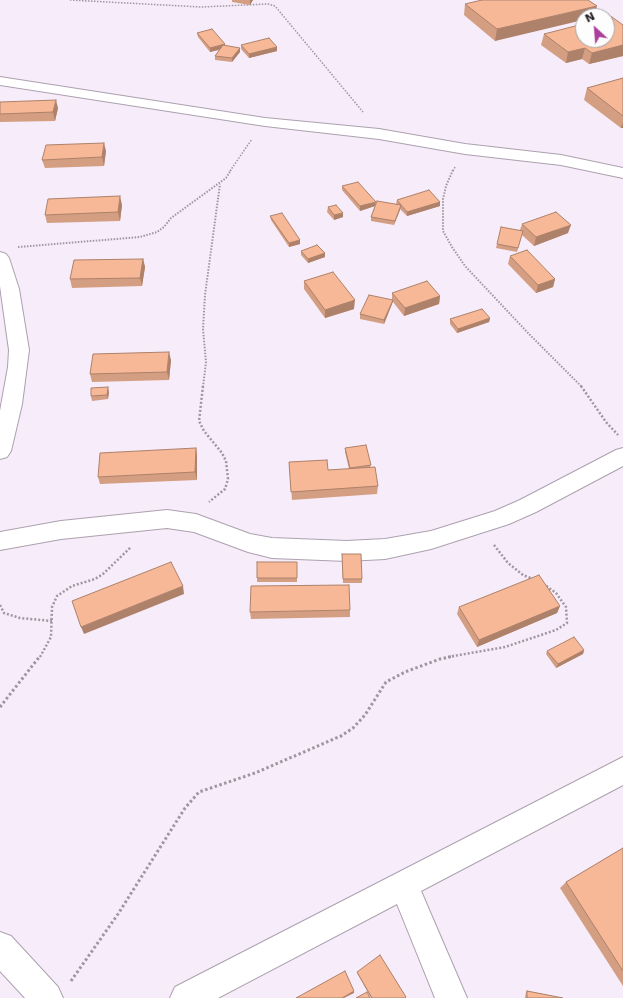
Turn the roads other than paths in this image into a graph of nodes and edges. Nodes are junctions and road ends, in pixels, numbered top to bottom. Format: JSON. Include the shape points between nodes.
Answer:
{"nodes":[{"id":1,"x":0,"y":81,"type":"edge"},
{"id":2,"x":623,"y":173,"type":"edge"},
{"id":3,"x":0,"y":258,"type":"edge"},
{"id":4,"x":622,"y":446,"type":"edge"},
{"id":5,"x":0,"y":451,"type":"edge"},
{"id":6,"x":0,"y":541,"type":"edge"},
{"id":7,"x":623,"y":770,"type":"edge"},
{"id":8,"x":403,"y":884,"type":"junction"},
{"id":9,"x":0,"y":947,"type":"edge"},
{"id":10,"x":58,"y":992,"type":"edge"},
{"id":11,"x":186,"y":998,"type":"edge"},
{"id":12,"x":450,"y":998,"type":"edge"}],
"edges":[{"from":1,"to":2,"type":"street","via":[[265,122],[379,134],[465,149],[561,160]]},
{"from":3,"to":5,"type":"street","via":[[10,289],[19,350],[13,397]]},
{"from":4,"to":6,"type":"street","via":[[528,506],[481,525],[432,540],[385,549],[272,548],[248,543],[196,522],[167,519],[61,530]]},
{"from":7,"to":8,"type":"street"},
{"from":8,"to":11,"type":"street"},
{"from":8,"to":12,"type":"street"},
{"from":9,"to":10,"type":"street","via":[[4,953]]}]}
